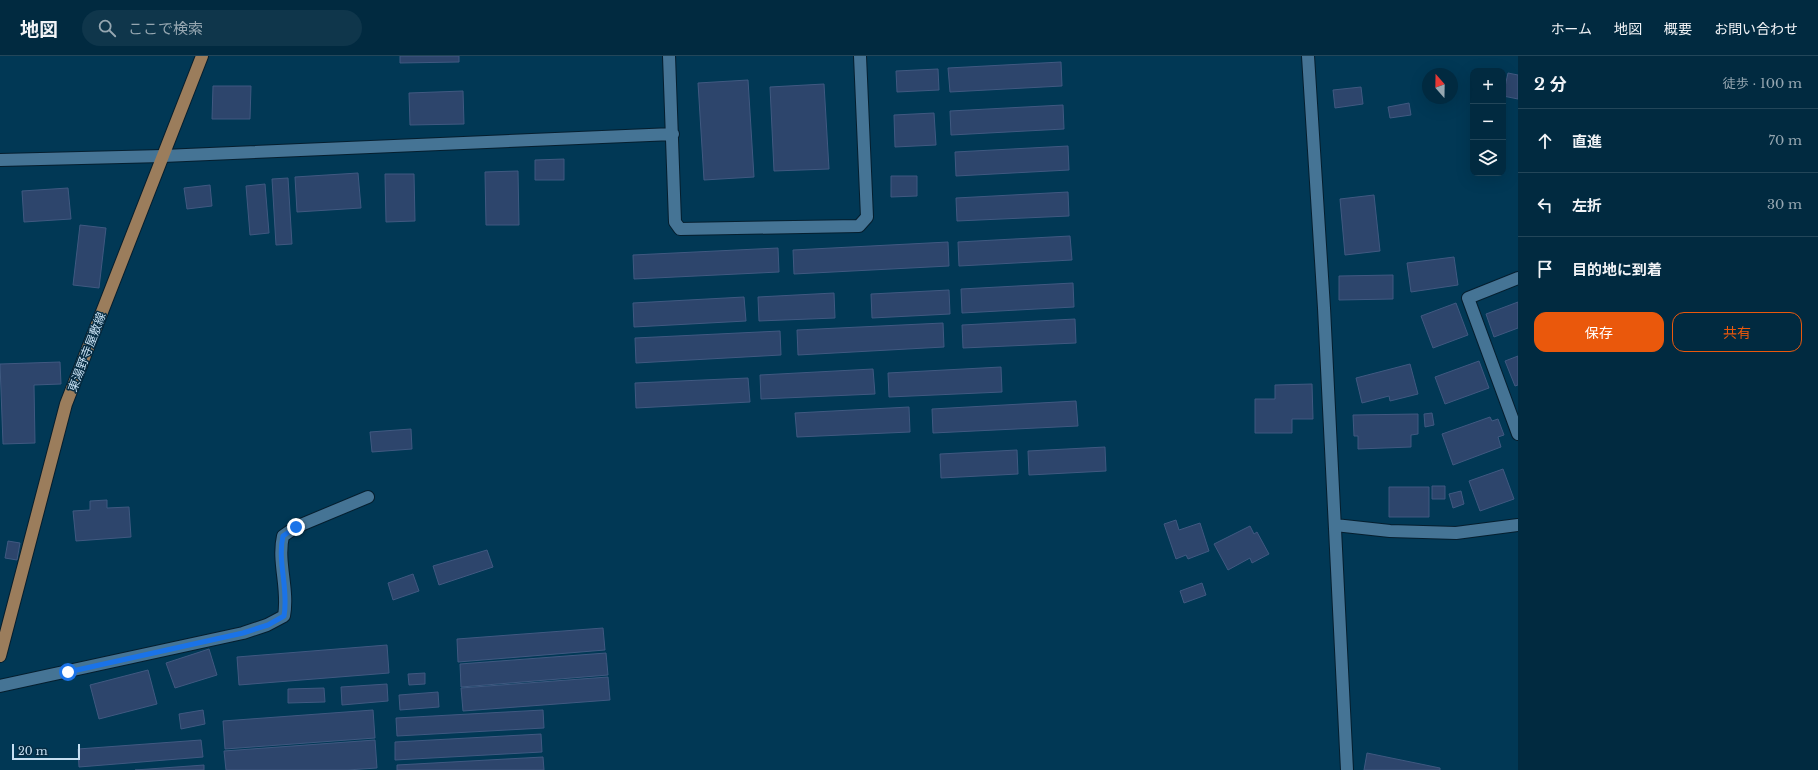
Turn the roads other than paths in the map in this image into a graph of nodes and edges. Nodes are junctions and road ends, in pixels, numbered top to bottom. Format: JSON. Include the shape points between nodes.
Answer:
{"nodes":[{"id":1,"x":202,"y":56,"type":"edge"},
{"id":2,"x":669,"y":56,"type":"edge"},
{"id":3,"x":860,"y":56,"type":"edge"},
{"id":4,"x":1308,"y":56,"type":"edge"},
{"id":5,"x":673,"y":134,"type":"junction"},
{"id":6,"x":163,"y":156,"type":"junction"},
{"id":7,"x":0,"y":160,"type":"edge"},
{"id":8,"x":1518,"y":278,"type":"edge"},
{"id":9,"x":1518,"y":434,"type":"edge"},
{"id":10,"x":368,"y":497,"type":"dead end"},
{"id":11,"x":1335,"y":525,"type":"junction"},
{"id":12,"x":1518,"y":525,"type":"edge"},
{"id":13,"x":0,"y":656,"type":"edge"},
{"id":14,"x":0,"y":686,"type":"edge"},
{"id":15,"x":1347,"y":770,"type":"edge"}],
"edges":[{"from":1,"to":6,"type":"main road","name":"東湯野寺屋敷線"},
{"from":2,"to":5,"type":"street"},
{"from":3,"to":5,"type":"street","via":[[867,217],[859,226],[680,229],[675,222]]},
{"from":4,"to":11,"type":"street"},
{"from":5,"to":6,"type":"street"},
{"from":6,"to":7,"type":"street"},
{"from":6,"to":13,"type":"main road","name":"東湯野寺屋敷線","via":[[66,404]]},
{"from":8,"to":9,"type":"street","via":[[1468,298]]},
{"from":10,"to":14,"type":"street","via":[[296,527],[283,536],[280,548],[286,605],[284,616],[268,625],[220,638]]},
{"from":11,"to":12,"type":"street","via":[[1390,531],[1456,533]]},
{"from":11,"to":15,"type":"street"}]}
